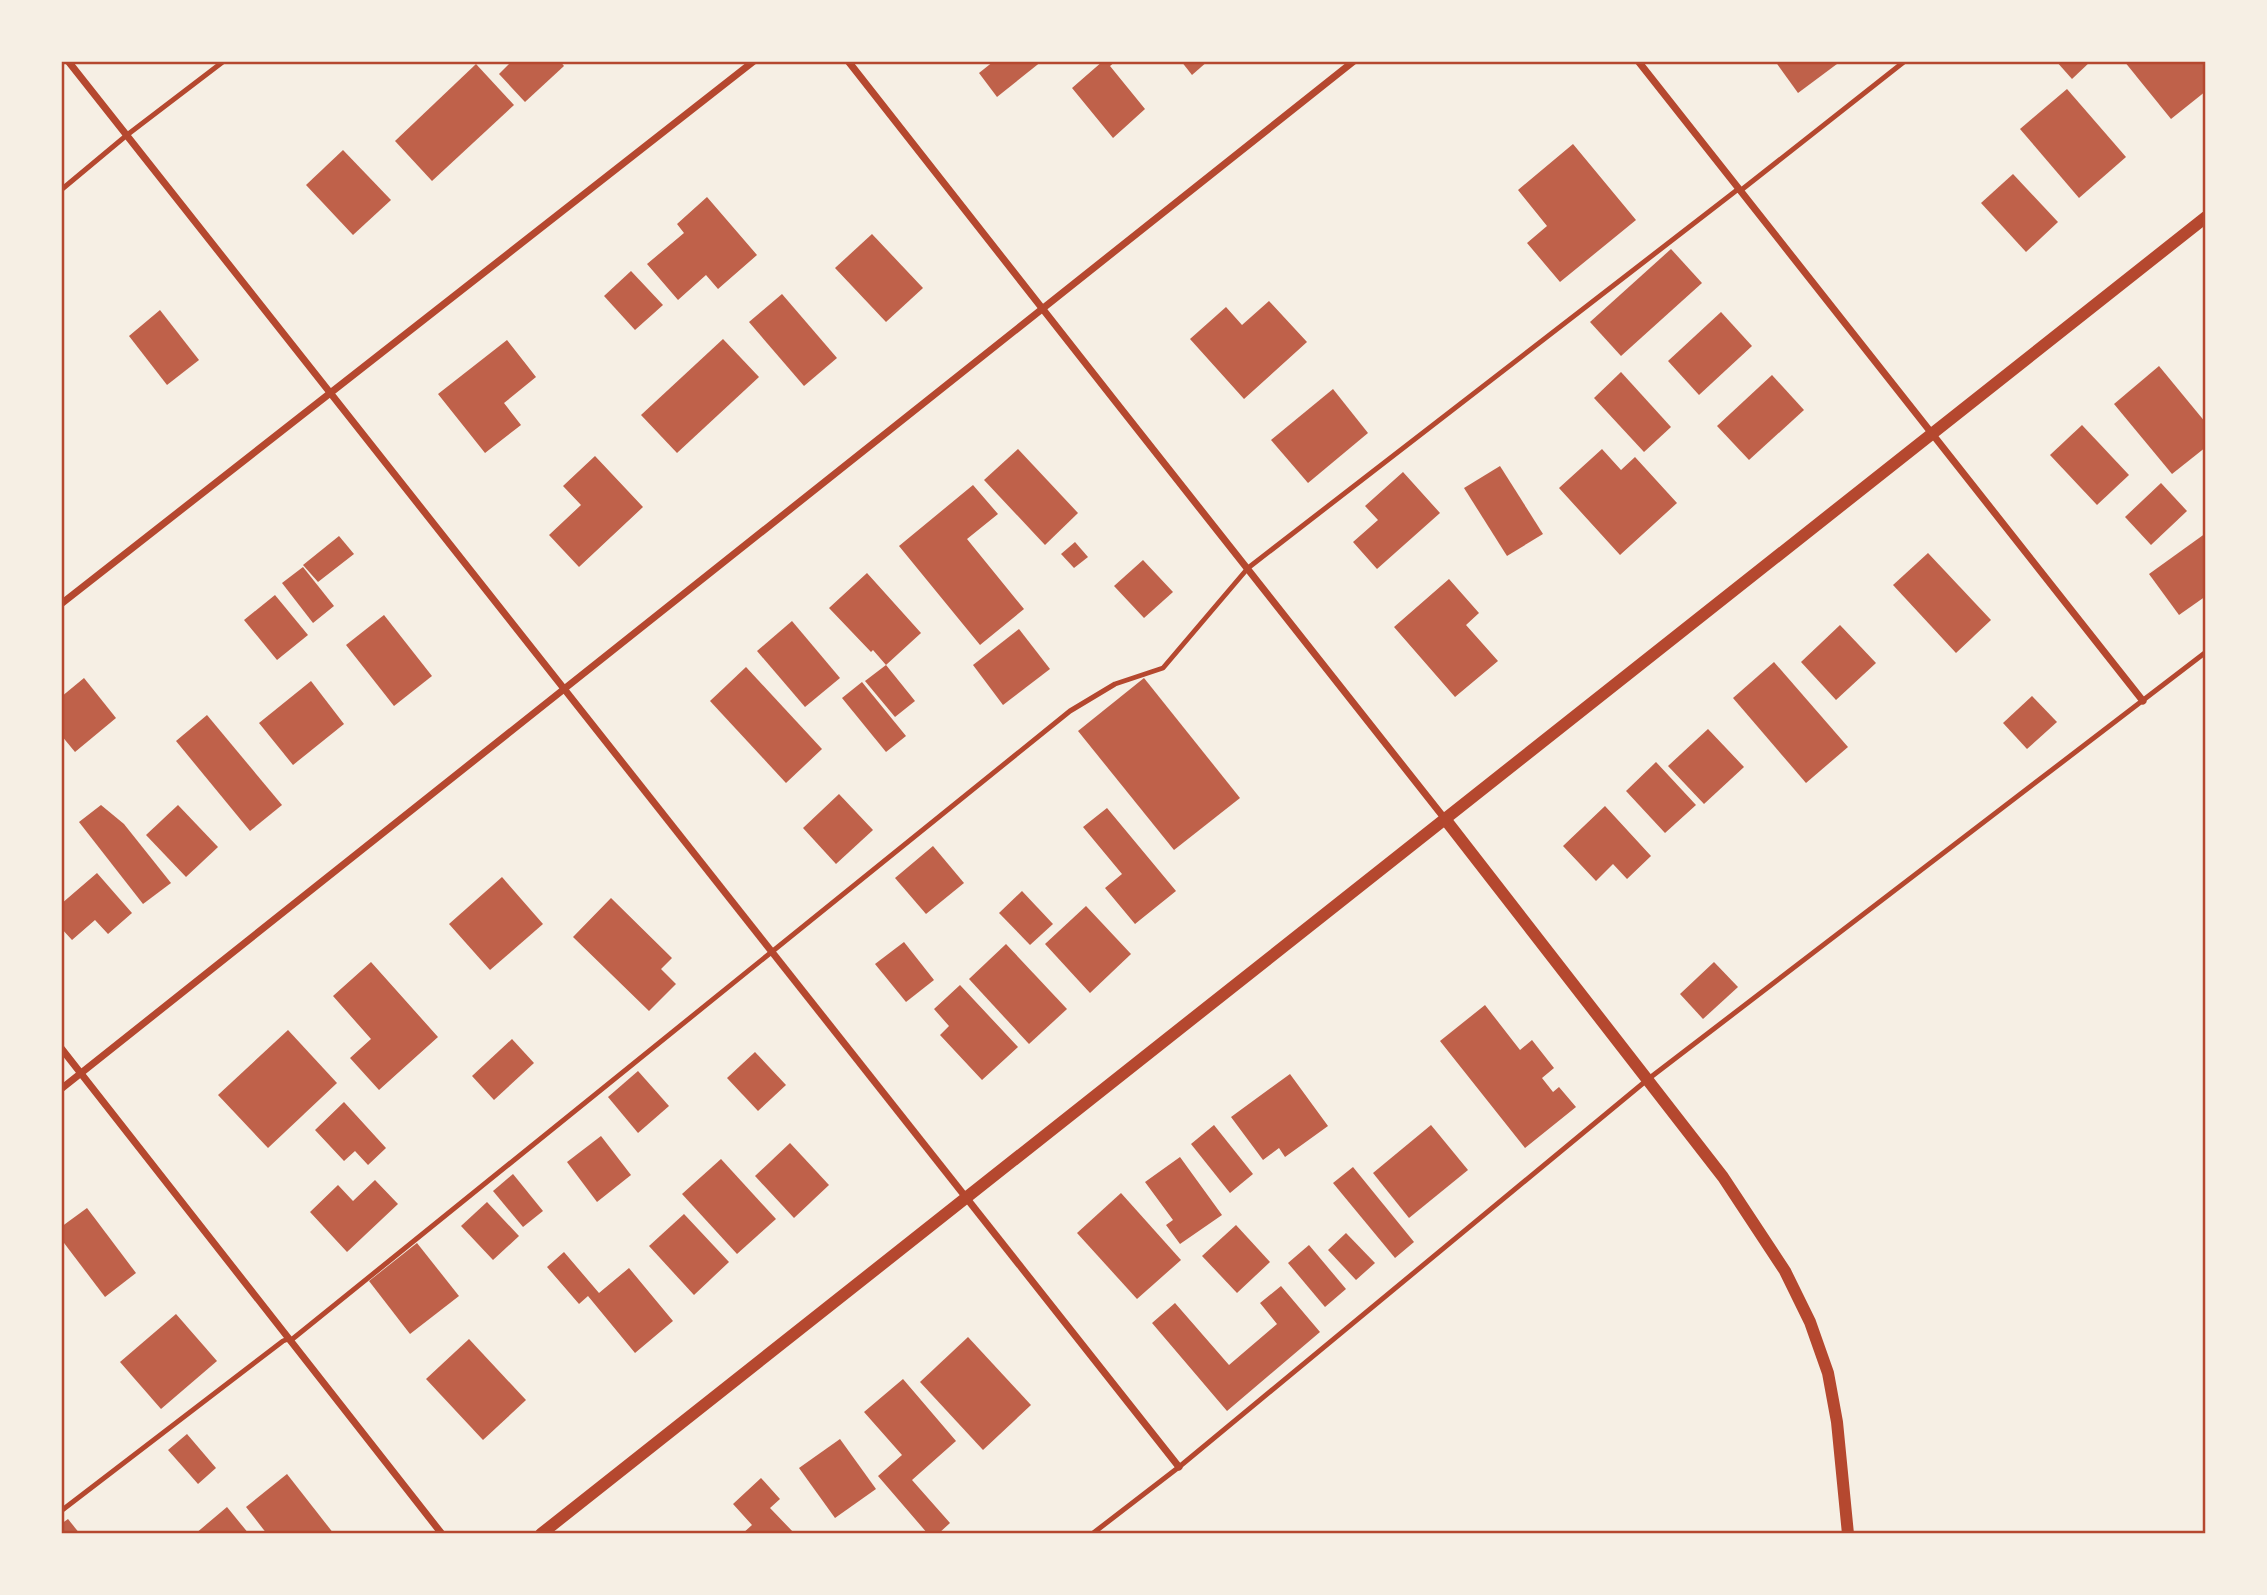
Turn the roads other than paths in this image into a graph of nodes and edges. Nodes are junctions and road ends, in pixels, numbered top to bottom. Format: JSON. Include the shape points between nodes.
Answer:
{"nodes":[{"id":1,"x":68,"y":61,"type":"edge"},
{"id":2,"x":224,"y":61,"type":"edge"},
{"id":3,"x":754,"y":61,"type":"edge"},
{"id":4,"x":848,"y":61,"type":"edge"},
{"id":5,"x":1354,"y":61,"type":"edge"},
{"id":6,"x":1638,"y":61,"type":"edge"},
{"id":7,"x":1905,"y":61,"type":"edge"},
{"id":8,"x":127,"y":135,"type":"junction"},
{"id":9,"x":61,"y":190,"type":"edge"},
{"id":10,"x":1740,"y":191,"type":"junction"},
{"id":11,"x":2206,"y":217,"type":"edge"},
{"id":12,"x":1042,"y":312,"type":"junction"},
{"id":13,"x":330,"y":392,"type":"junction"},
{"id":14,"x":1931,"y":434,"type":"junction"},
{"id":15,"x":1248,"y":568,"type":"junction"},
{"id":16,"x":61,"y":604,"type":"edge"},
{"id":17,"x":2206,"y":652,"type":"edge"},
{"id":18,"x":565,"y":690,"type":"junction"},
{"id":19,"x":2143,"y":701,"type":"junction"},
{"id":20,"x":1445,"y":819,"type":"junction"},
{"id":21,"x":773,"y":953,"type":"junction"},
{"id":22,"x":61,"y":1048,"type":"edge"},
{"id":23,"x":81,"y":1073,"type":"junction"},
{"id":24,"x":1647,"y":1080,"type":"junction"},
{"id":25,"x":61,"y":1089,"type":"edge"},
{"id":26,"x":966,"y":1198,"type":"junction"},
{"id":27,"x":290,"y":1341,"type":"junction"},
{"id":28,"x":1179,"y":1467,"type":"junction"},
{"id":29,"x":61,"y":1511,"type":"edge"},
{"id":30,"x":442,"y":1534,"type":"edge"},
{"id":31,"x":541,"y":1534,"type":"edge"},
{"id":32,"x":1092,"y":1534,"type":"edge"},
{"id":33,"x":1849,"y":1534,"type":"edge"}],
"edges":[{"from":1,"to":8,"type":"street"},
{"from":2,"to":8,"type":"lane"},
{"from":3,"to":13,"type":"street"},
{"from":4,"to":12,"type":"street"},
{"from":5,"to":12,"type":"street"},
{"from":6,"to":10,"type":"street"},
{"from":7,"to":10,"type":"lane"},
{"from":8,"to":9,"type":"lane"},
{"from":8,"to":13,"type":"street"},
{"from":10,"to":14,"type":"street"},
{"from":10,"to":15,"type":"lane"},
{"from":11,"to":14,"type":"street"},
{"from":12,"to":15,"type":"street"},
{"from":12,"to":18,"type":"street"},
{"from":13,"to":16,"type":"street"},
{"from":13,"to":18,"type":"street"},
{"from":14,"to":19,"type":"street"},
{"from":14,"to":20,"type":"street"},
{"from":15,"to":20,"type":"street"},
{"from":15,"to":21,"type":"lane","via":[[1163,668],[1115,684],[1070,711]]},
{"from":17,"to":19,"type":"lane"},
{"from":18,"to":21,"type":"street"},
{"from":18,"to":23,"type":"street"},
{"from":19,"to":24,"type":"lane"},
{"from":20,"to":24,"type":"street"},
{"from":20,"to":26,"type":"street"},
{"from":21,"to":26,"type":"street"},
{"from":21,"to":27,"type":"lane"},
{"from":22,"to":23,"type":"street"},
{"from":23,"to":25,"type":"street"},
{"from":23,"to":27,"type":"street"},
{"from":24,"to":28,"type":"lane"},
{"from":24,"to":33,"type":"street","via":[[1723,1177],[1785,1271],[1810,1322],[1828,1373]]},
{"from":26,"to":28,"type":"street"},
{"from":26,"to":31,"type":"street"},
{"from":27,"to":29,"type":"lane","via":[[283,1341]]},
{"from":27,"to":30,"type":"street"},
{"from":28,"to":32,"type":"lane"}]}
